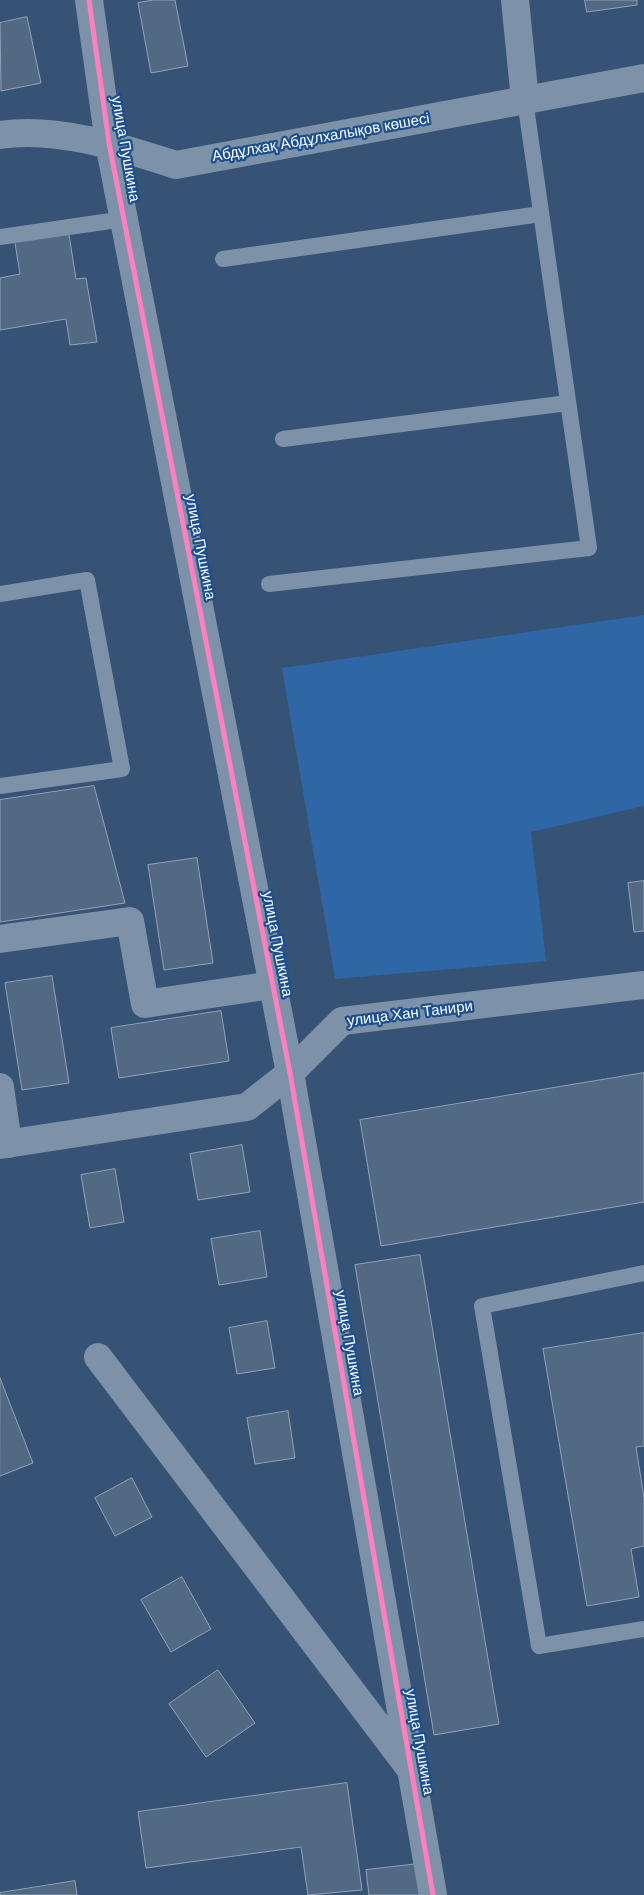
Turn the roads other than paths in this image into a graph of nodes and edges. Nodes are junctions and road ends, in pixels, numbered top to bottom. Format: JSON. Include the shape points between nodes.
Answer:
{"nodes":[{"id":1,"x":89,"y":0,"type":"edge"},
{"id":2,"x":515,"y":0,"type":"edge"},
{"id":3,"x":644,"y":78,"type":"edge"},
{"id":4,"x":525,"y":100,"type":"junction"},
{"id":5,"x":0,"y":135,"type":"edge"},
{"id":6,"x":109,"y":143,"type":"junction"},
{"id":7,"x":541,"y":214,"type":"junction"},
{"id":8,"x":124,"y":219,"type":"junction"},
{"id":9,"x":0,"y":237,"type":"edge"},
{"id":10,"x":223,"y":259,"type":"dead end"},
{"id":11,"x":568,"y":403,"type":"junction"},
{"id":12,"x":283,"y":439,"type":"dead end"},
{"id":13,"x":269,"y":584,"type":"dead end"},
{"id":14,"x":0,"y":594,"type":"edge"},
{"id":15,"x":0,"y":786,"type":"edge"},
{"id":16,"x":0,"y":939,"type":"edge"},
{"id":17,"x":272,"y":985,"type":"junction"},
{"id":18,"x":644,"y":985,"type":"edge"},
{"id":19,"x":290,"y":1073,"type":"junction"},
{"id":20,"x":0,"y":1087,"type":"edge"},
{"id":21,"x":4,"y":1145,"type":"edge"},
{"id":22,"x":644,"y":1273,"type":"edge"},
{"id":23,"x":98,"y":1357,"type":"dead end"},
{"id":24,"x":644,"y":1629,"type":"edge"},
{"id":25,"x":411,"y":1770,"type":"junction"},
{"id":26,"x":433,"y":1895,"type":"edge"}],
"edges":[{"from":1,"to":6,"type":"street","name":"улица Пушкина"},
{"from":2,"to":4,"type":"street"},
{"from":3,"to":4,"type":"street","name":"Абдұлхақ Абдұлхалықов көшесі"},
{"from":4,"to":6,"type":"street","name":"Абдұлхақ Абдұлхалықов көшесі","via":[[176,164]]},
{"from":4,"to":7,"type":"lane"},
{"from":5,"to":6,"type":"street","name":"Абдұлхақ Абдұлхалықов көшесі","via":[[22,132]]},
{"from":6,"to":8,"type":"street","name":"улица Пушкина"},
{"from":7,"to":10,"type":"lane"},
{"from":7,"to":11,"type":"lane"},
{"from":8,"to":9,"type":"lane"},
{"from":8,"to":17,"type":"street","name":"улица Пушкина"},
{"from":11,"to":12,"type":"lane"},
{"from":11,"to":13,"type":"lane","via":[[589,548]]},
{"from":14,"to":15,"type":"lane","via":[[87,580],[122,769]]},
{"from":16,"to":17,"type":"street","via":[[130,921],[145,1004]]},
{"from":17,"to":19,"type":"street","name":"улица Пушкина"},
{"from":18,"to":19,"type":"street","name":"улица Хан Танири","via":[[342,1021]]},
{"from":19,"to":21,"type":"street","name":"улица Хан Танири","via":[[247,1107]]},
{"from":19,"to":25,"type":"street","name":"улица Пушкина"},
{"from":20,"to":21,"type":"street"},
{"from":22,"to":24,"type":"lane","via":[[482,1306],[539,1646]]},
{"from":23,"to":25,"type":"street","name":"улица Пушкина"},
{"from":25,"to":26,"type":"street","name":"улица Пушкина"}]}
